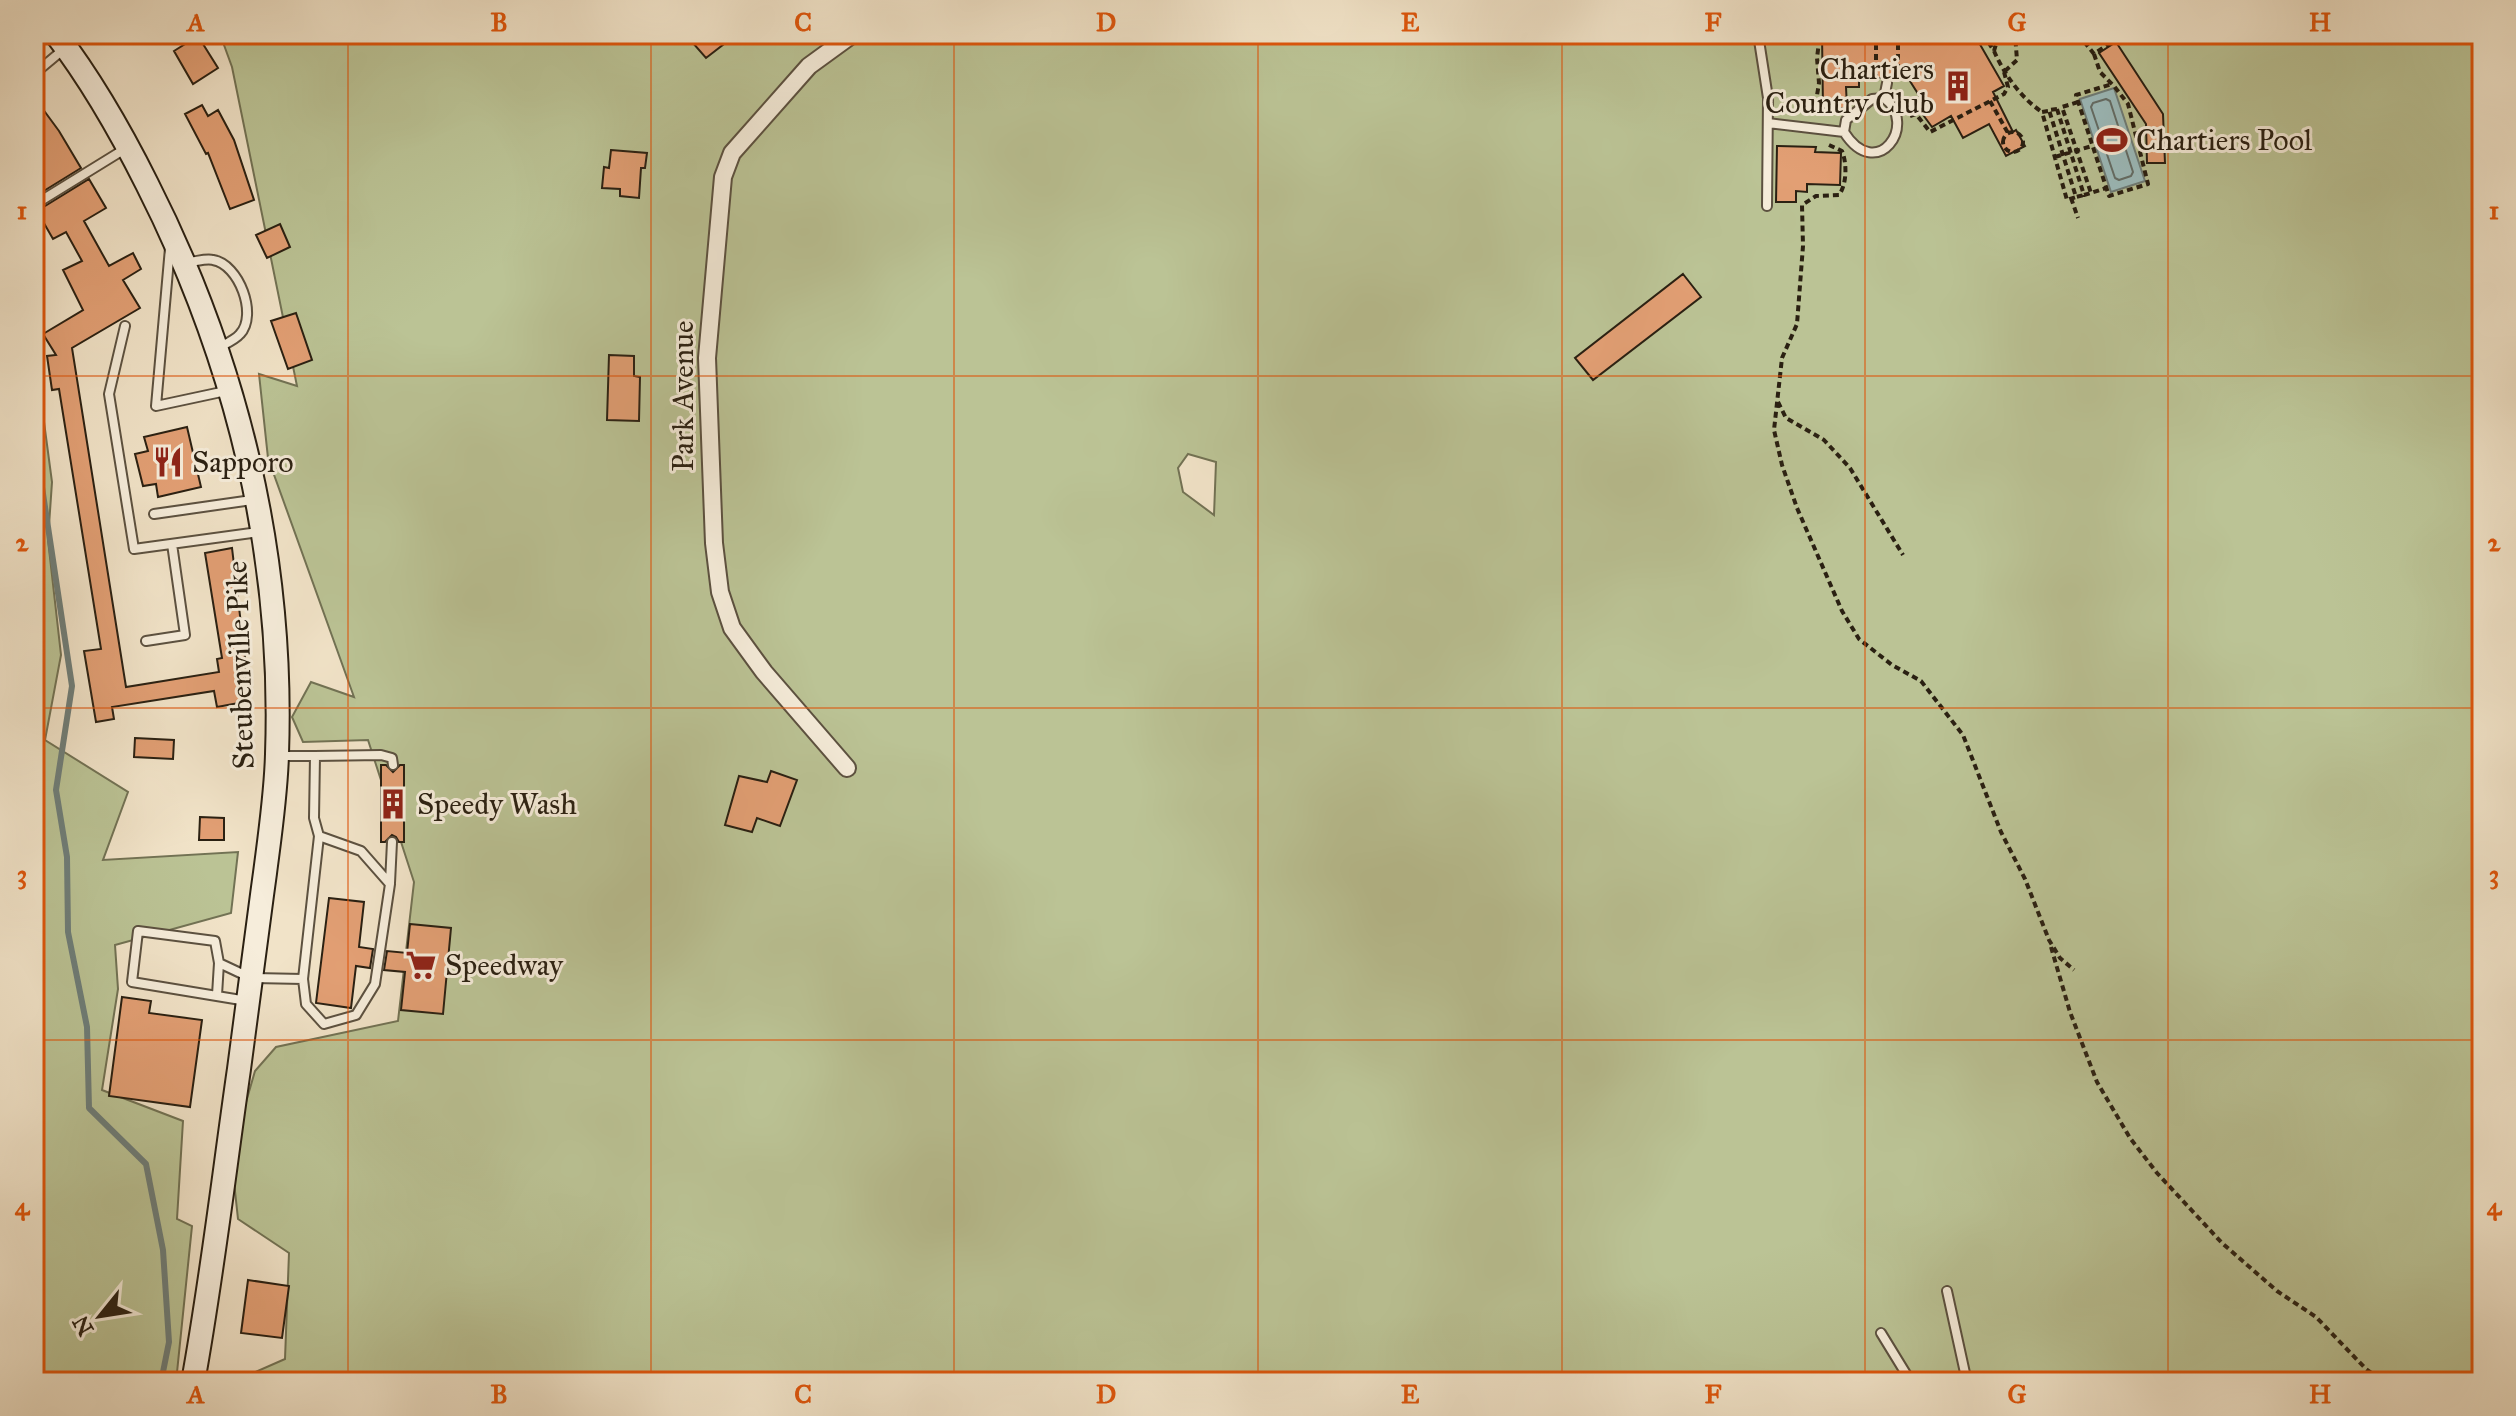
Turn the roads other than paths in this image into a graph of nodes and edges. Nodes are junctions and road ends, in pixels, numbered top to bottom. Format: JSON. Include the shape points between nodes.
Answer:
{"nodes":[{"id":1,"x":853,"y":34,"type":"edge"},
{"id":2,"x":1758,"y":34,"type":"edge"},
{"id":3,"x":61,"y":41,"type":"edge"},
{"id":4,"x":34,"y":74,"type":"edge"},
{"id":5,"x":1768,"y":123,"type":"junction"},
{"id":6,"x":1844,"y":132,"type":"junction"},
{"id":7,"x":128,"y":147,"type":"junction"},
{"id":8,"x":34,"y":205,"type":"edge"},
{"id":9,"x":1767,"y":206,"type":"dead end"},
{"id":10,"x":171,"y":230,"type":"junction"},
{"id":11,"x":186,"y":263,"type":"junction"},
{"id":12,"x":125,"y":326,"type":"dead end"},
{"id":13,"x":218,"y":348,"type":"junction"},
{"id":14,"x":231,"y":390,"type":"junction"},
{"id":15,"x":257,"y":499,"type":"junction"},
{"id":16,"x":154,"y":514,"type":"dead end"},
{"id":17,"x":264,"y":532,"type":"junction"},
{"id":18,"x":172,"y":544,"type":"junction"},
{"id":19,"x":146,"y":641,"type":"dead end"},
{"id":20,"x":277,"y":756,"type":"junction"},
{"id":21,"x":315,"y":756,"type":"junction"},
{"id":22,"x":393,"y":765,"type":"dead end"},
{"id":23,"x":847,"y":768,"type":"dead end"},
{"id":24,"x":319,"y":836,"type":"junction"},
{"id":25,"x":392,"y":842,"type":"dead end"},
{"id":26,"x":390,"y":884,"type":"junction"},
{"id":27,"x":219,"y":963,"type":"junction"},
{"id":28,"x":251,"y":978,"type":"junction"},
{"id":29,"x":303,"y":979,"type":"junction"},
{"id":30,"x":217,"y":995,"type":"junction"},
{"id":31,"x":248,"y":1001,"type":"junction"},
{"id":32,"x":1947,"y":1291,"type":"dead end"},
{"id":33,"x":1881,"y":1333,"type":"dead end"},
{"id":34,"x":193,"y":1382,"type":"edge"},
{"id":35,"x":1911,"y":1382,"type":"edge"},
{"id":36,"x":1967,"y":1382,"type":"edge"}],
"edges":[{"from":1,"to":23,"type":"street","name":"Park Avenue","via":[[809,66],[732,153],[723,177],[707,358],[714,543],[732,628]]},
{"from":2,"to":5,"type":"lane"},
{"from":3,"to":4,"type":"lane"},
{"from":3,"to":7,"type":"main road","name":"Steubenville Pike"},
{"from":5,"to":6,"type":"lane"},
{"from":5,"to":9,"type":"lane"},
{"from":6,"to":6,"type":"lane","via":[[1852,145],[1870,154],[1885,150],[1895,139],[1897,122],[1886,90],[1846,120]]},
{"from":7,"to":8,"type":"lane"},
{"from":7,"to":10,"type":"main road","name":"Steubenville Pike"},
{"from":10,"to":11,"type":"main road","name":"Steubenville Pike"},
{"from":10,"to":14,"type":"lane","via":[[156,406]]},
{"from":11,"to":13,"type":"main road","name":"Steubenville Pike"},
{"from":11,"to":13,"type":"lane","via":[[213,259],[239,281],[249,318],[240,334]]},
{"from":12,"to":18,"type":"lane","via":[[109,394],[134,549]]},
{"from":13,"to":14,"type":"main road","name":"Steubenville Pike"},
{"from":14,"to":15,"type":"main road","name":"Steubenville Pike"},
{"from":15,"to":16,"type":"lane"},
{"from":15,"to":17,"type":"main road","name":"Steubenville Pike"},
{"from":17,"to":18,"type":"lane"},
{"from":17,"to":20,"type":"main road","name":"Steubenville Pike","via":[[275,626]]},
{"from":18,"to":19,"type":"lane","via":[[185,635]]},
{"from":20,"to":21,"type":"lane"},
{"from":20,"to":28,"type":"main road","name":"Steubenville Pike"},
{"from":21,"to":22,"type":"lane","via":[[381,755],[392,758]]},
{"from":21,"to":24,"type":"lane","via":[[314,818]]},
{"from":24,"to":26,"type":"lane","via":[[361,851]]},
{"from":24,"to":29,"type":"lane"},
{"from":25,"to":26,"type":"lane"},
{"from":26,"to":29,"type":"lane","via":[[375,984],[356,1015],[324,1024],[306,1004]]},
{"from":27,"to":28,"type":"lane"},
{"from":27,"to":30,"type":"lane"},
{"from":27,"to":30,"type":"lane","via":[[215,941],[138,931],[132,982]]},
{"from":28,"to":29,"type":"lane"},
{"from":28,"to":31,"type":"main road","name":"Steubenville Pike"},
{"from":30,"to":31,"type":"lane"},
{"from":31,"to":34,"type":"main road","name":"Steubenville Pike"},
{"from":32,"to":36,"type":"lane"},
{"from":33,"to":35,"type":"lane"}]}
